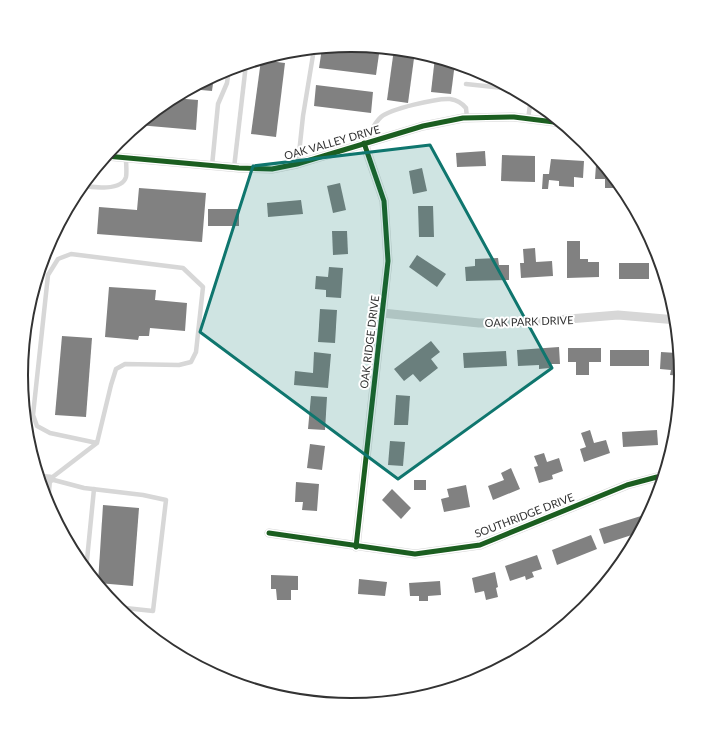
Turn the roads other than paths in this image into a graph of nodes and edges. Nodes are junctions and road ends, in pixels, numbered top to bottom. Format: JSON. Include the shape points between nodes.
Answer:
{"nodes":[{"id":1,"x":313,"y":55,"type":"edge"},
{"id":2,"x":245,"y":70,"type":"edge"},
{"id":3,"x":228,"y":77,"type":"edge"},
{"id":4,"x":466,"y":84,"type":"dead end"},
{"id":5,"x":498,"y":87,"type":"edge"},
{"id":6,"x":529,"y":106,"type":"edge"},
{"id":7,"x":467,"y":118,"type":"junction"},
{"id":8,"x":528,"y":119,"type":"junction"},
{"id":9,"x":552,"y":122,"type":"edge"},
{"id":10,"x":364,"y":143,"type":"junction"},
{"id":11,"x":113,"y":157,"type":"edge"},
{"id":12,"x":126,"y":158,"type":"junction"},
{"id":13,"x":298,"y":163,"type":"junction"},
{"id":14,"x":212,"y":166,"type":"junction"},
{"id":15,"x":234,"y":168,"type":"junction"},
{"id":16,"x":90,"y":186,"type":"edge"},
{"id":17,"x":382,"y":313,"type":"junction"},
{"id":18,"x":670,"y":319,"type":"edge"},
{"id":19,"x":97,"y":443,"type":"junction"},
{"id":20,"x":659,"y":477,"type":"edge"},
{"id":21,"x":45,"y":479,"type":"edge"},
{"id":22,"x":50,"y":479,"type":"junction"},
{"id":23,"x":49,"y":489,"type":"edge"},
{"id":24,"x":94,"y":489,"type":"junction"},
{"id":25,"x":269,"y":533,"type":"dead end"},
{"id":26,"x":356,"y":547,"type":"junction"},
{"id":27,"x":87,"y":561,"type":"edge"},
{"id":28,"x":127,"y":608,"type":"edge"}],
"edges":[{"from":1,"to":13,"type":"lane"},
{"from":2,"to":15,"type":"lane"},
{"from":3,"to":14,"type":"lane","via":[[218,104]]},
{"from":4,"to":5,"type":"lane"},
{"from":6,"to":8,"type":"lane"},
{"from":7,"to":8,"type":"street","name":"OAK VALLEY DRIVE"},
{"from":7,"to":10,"type":"street","name":"OAK VALLEY DRIVE","via":[[423,126]]},
{"from":7,"to":10,"type":"lane","via":[[466,108],[451,99],[423,103],[380,117]]},
{"from":8,"to":9,"type":"street","name":"OAK VALLEY DRIVE"},
{"from":10,"to":13,"type":"street","name":"OAK VALLEY DRIVE"},
{"from":10,"to":17,"type":"street","name":"OAK RIDGE DRIVE","via":[[384,201],[388,261]]},
{"from":11,"to":12,"type":"street","name":"OAK VALLEY DRIVE"},
{"from":12,"to":14,"type":"street","name":"OAK VALLEY DRIVE"},
{"from":12,"to":16,"type":"lane","via":[[126,178],[122,183],[113,187]]},
{"from":13,"to":15,"type":"street","name":"OAK VALLEY DRIVE","via":[[272,168]]},
{"from":14,"to":15,"type":"street","name":"OAK VALLEY DRIVE"},
{"from":17,"to":18,"type":"street","name":"OAK PARK DRIVE","via":[[479,323],[532,322],[618,315]]},
{"from":17,"to":26,"type":"street","name":"OAK RIDGE DRIVE"},
{"from":19,"to":19,"type":"lane","via":[[116,369],[125,364],[179,365],[191,362],[196,352],[203,287],[183,268],[70,254],[58,259],[48,275],[33,415],[37,426],[50,433]]},
{"from":19,"to":22,"type":"lane"},
{"from":20,"to":26,"type":"street","name":"SOUTHRIDGE DRIVE","via":[[627,485],[480,545],[414,554]]},
{"from":21,"to":22,"type":"street"},
{"from":22,"to":23,"type":"lane"},
{"from":22,"to":24,"type":"lane"},
{"from":24,"to":27,"type":"lane"},
{"from":24,"to":28,"type":"lane","via":[[166,500],[153,611]]},
{"from":25,"to":26,"type":"street","name":"SOUTHRIDGE DRIVE"}]}
